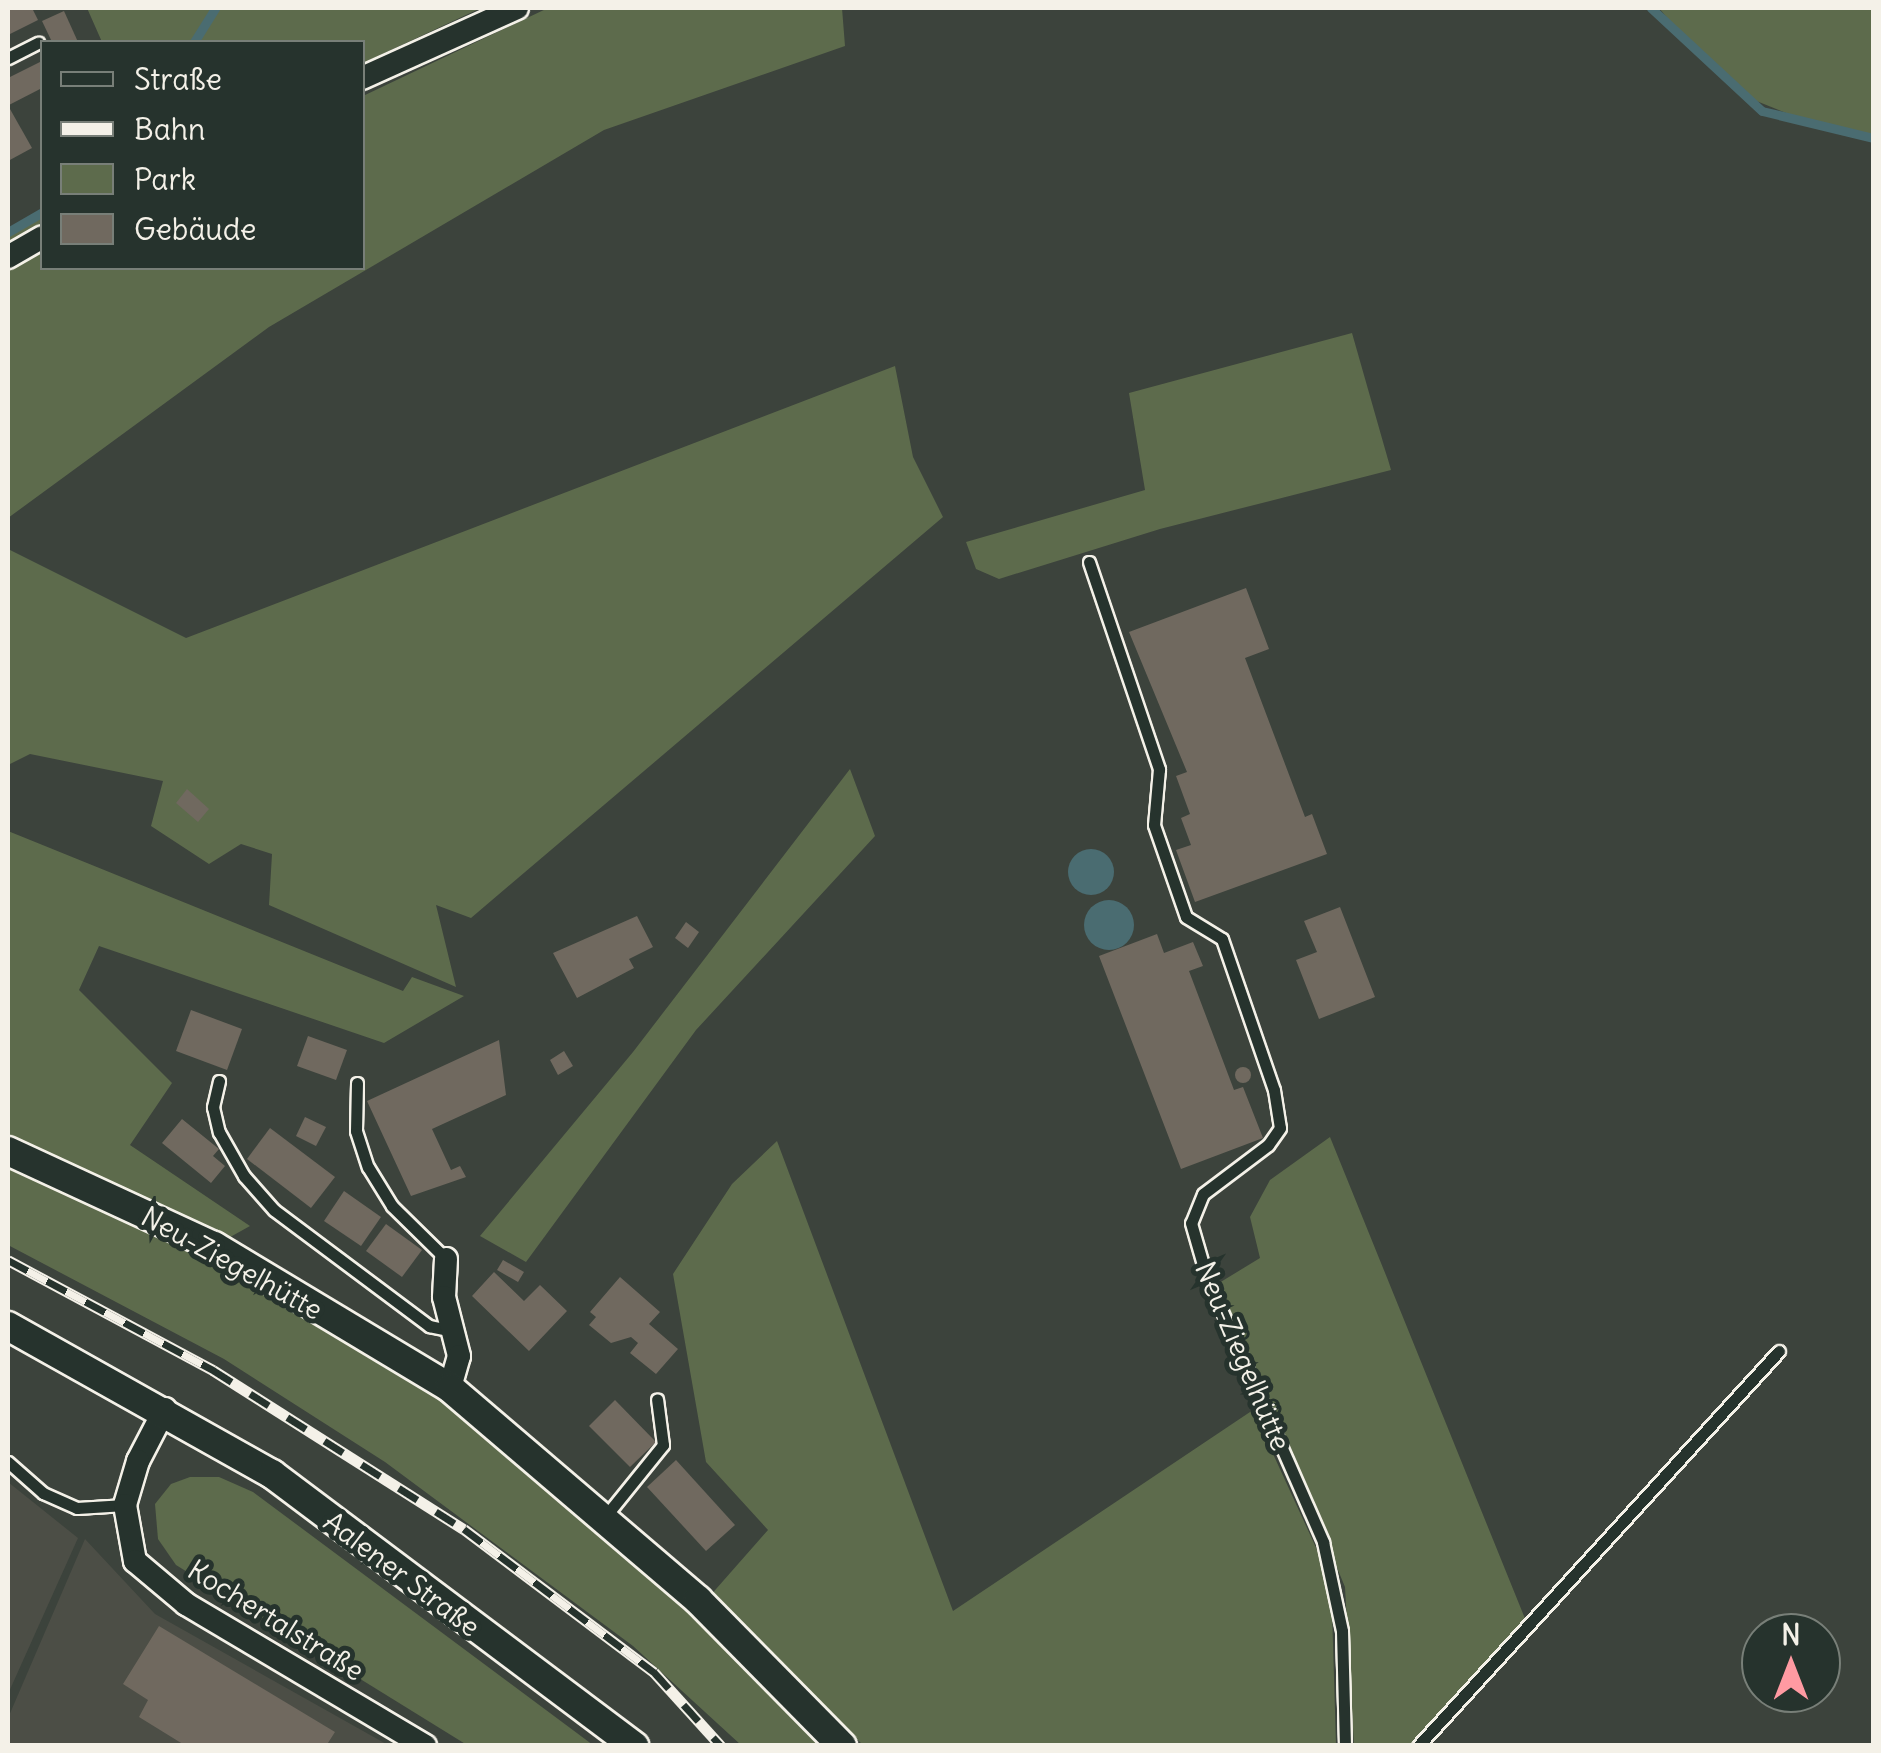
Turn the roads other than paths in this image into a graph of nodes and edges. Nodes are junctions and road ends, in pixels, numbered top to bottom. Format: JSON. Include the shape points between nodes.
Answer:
{"nodes":[{"id":1,"x":518,"y":8,"type":"edge"},
{"id":2,"x":38,"y":43,"type":"dead end"},
{"id":3,"x":8,"y":58,"type":"edge"},
{"id":4,"x":365,"y":77,"type":"edge"},
{"id":5,"x":40,"y":238,"type":"edge"},
{"id":6,"x":8,"y":256,"type":"edge"},
{"id":7,"x":1089,"y":562,"type":"dead end"},
{"id":8,"x":219,"y":1080,"type":"dead end"},
{"id":9,"x":357,"y":1083,"type":"dead end"},
{"id":10,"x":8,"y":1151,"type":"edge"},
{"id":11,"x":446,"y":1259,"type":"joint"},
{"id":12,"x":8,"y":1326,"type":"edge"},
{"id":13,"x":453,"y":1332,"type":"junction"},
{"id":14,"x":1779,"y":1351,"type":"dead end"},
{"id":15,"x":450,"y":1388,"type":"junction"},
{"id":16,"x":657,"y":1399,"type":"dead end"},
{"id":17,"x":165,"y":1409,"type":"junction"},
{"id":18,"x":8,"y":1462,"type":"edge"},
{"id":19,"x":125,"y":1505,"type":"junction"},
{"id":20,"x":604,"y":1518,"type":"junction"},
{"id":21,"x":425,"y":1746,"type":"edge"},
{"id":22,"x":634,"y":1746,"type":"edge"},
{"id":23,"x":842,"y":1746,"type":"edge"},
{"id":24,"x":1346,"y":1746,"type":"edge"},
{"id":25,"x":1418,"y":1746,"type":"edge"}],
"edges":[{"from":1,"to":4,"type":"street"},
{"from":2,"to":3,"type":"lane"},
{"from":5,"to":6,"type":"street"},
{"from":7,"to":24,"type":"lane","name":"Neu-Ziegelhütte","via":[[1159,769],[1154,826],[1186,918],[1222,939],[1274,1090],[1280,1128],[1204,1194],[1192,1223],[1206,1275],[1322,1542],[1342,1631]]},
{"from":8,"to":13,"type":"lane","name":"Neu-Ziegelhütte","via":[[213,1106],[219,1132],[274,1210],[428,1326]]},
{"from":9,"to":11,"type":"lane","via":[[356,1131],[368,1167],[392,1206]]},
{"from":10,"to":15,"type":"street","name":"Neu-Ziegelhütte","via":[[214,1246]]},
{"from":11,"to":13,"type":"street","via":[[444,1297]]},
{"from":12,"to":17,"type":"street","name":"Aalener Straße"},
{"from":13,"to":15,"type":"street","via":[[459,1356]]},
{"from":14,"to":25,"type":"lane"},
{"from":15,"to":20,"type":"street","name":"Neu-Ziegelhütte"},
{"from":16,"to":20,"type":"lane","via":[[664,1445]]},
{"from":17,"to":19,"type":"street","name":"Kochertalstraße"},
{"from":17,"to":22,"type":"street","name":"Aalener Straße","via":[[272,1474]]},
{"from":18,"to":19,"type":"lane","via":[[42,1494],[77,1508]]},
{"from":19,"to":21,"type":"street","name":"Kochertalstraße","via":[[134,1561],[186,1604]]},
{"from":20,"to":23,"type":"street","name":"Neu-Ziegelhütte","via":[[698,1600]]}]}
